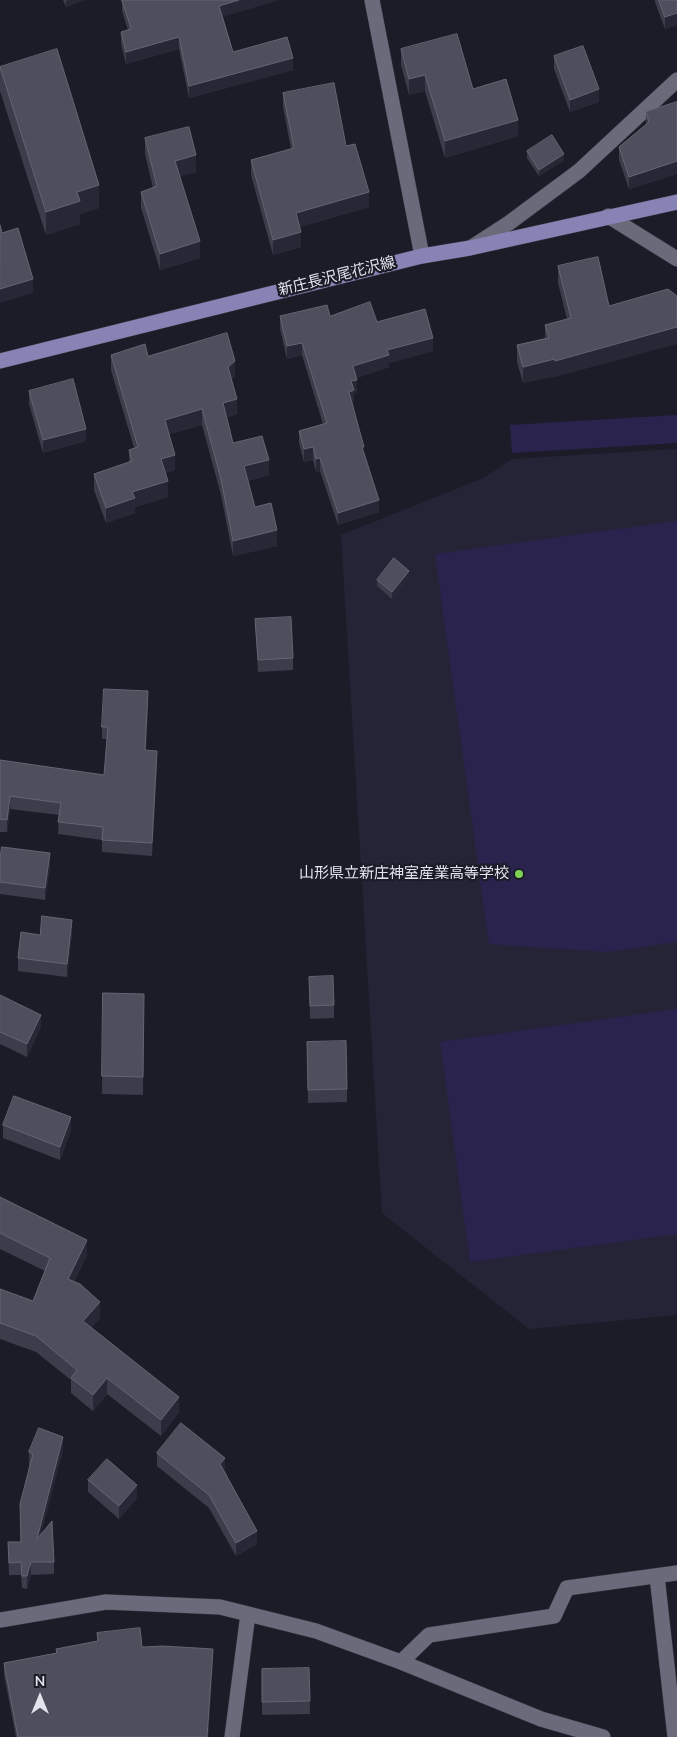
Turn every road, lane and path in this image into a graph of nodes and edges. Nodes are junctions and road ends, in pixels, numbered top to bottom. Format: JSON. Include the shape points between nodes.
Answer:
{"nodes":[{"id":1,"x":372,"y":0,"type":"edge"},
{"id":2,"x":677,"y":80,"type":"edge"},
{"id":3,"x":677,"y":202,"type":"edge"},
{"id":4,"x":608,"y":216,"type":"junction"},
{"id":5,"x":470,"y":248,"type":"junction"},
{"id":6,"x":422,"y":256,"type":"junction"},
{"id":7,"x":677,"y":259,"type":"edge"},
{"id":8,"x":0,"y":362,"type":"edge"},
{"id":9,"x":677,"y":1573,"type":"edge"},
{"id":10,"x":657,"y":1576,"type":"junction"},
{"id":11,"x":248,"y":1614,"type":"junction"},
{"id":12,"x":0,"y":1620,"type":"edge"},
{"id":13,"x":401,"y":1662,"type":"junction"},
{"id":14,"x":232,"y":1737,"type":"edge"},
{"id":15,"x":603,"y":1737,"type":"edge"},
{"id":16,"x":675,"y":1737,"type":"edge"}],
"edges":[{"from":1,"to":6,"type":"street"},
{"from":2,"to":5,"type":"street","via":[[578,172]]},
{"from":3,"to":4,"type":"main road","name":"新庄長沢尾花沢線"},
{"from":4,"to":5,"type":"main road","name":"新庄長沢尾花沢線"},
{"from":4,"to":7,"type":"street"},
{"from":5,"to":6,"type":"main road","name":"新庄長沢尾花沢線"},
{"from":6,"to":8,"type":"main road","name":"新庄長沢尾花沢線"},
{"from":9,"to":10,"type":"street"},
{"from":10,"to":13,"type":"street","via":[[567,1588],[554,1616],[429,1635]]},
{"from":10,"to":16,"type":"street"},
{"from":11,"to":12,"type":"street","via":[[220,1607],[106,1602]]},
{"from":11,"to":13,"type":"street","via":[[316,1631]]},
{"from":11,"to":14,"type":"street"},
{"from":13,"to":15,"type":"street","via":[[541,1719]]}]}
